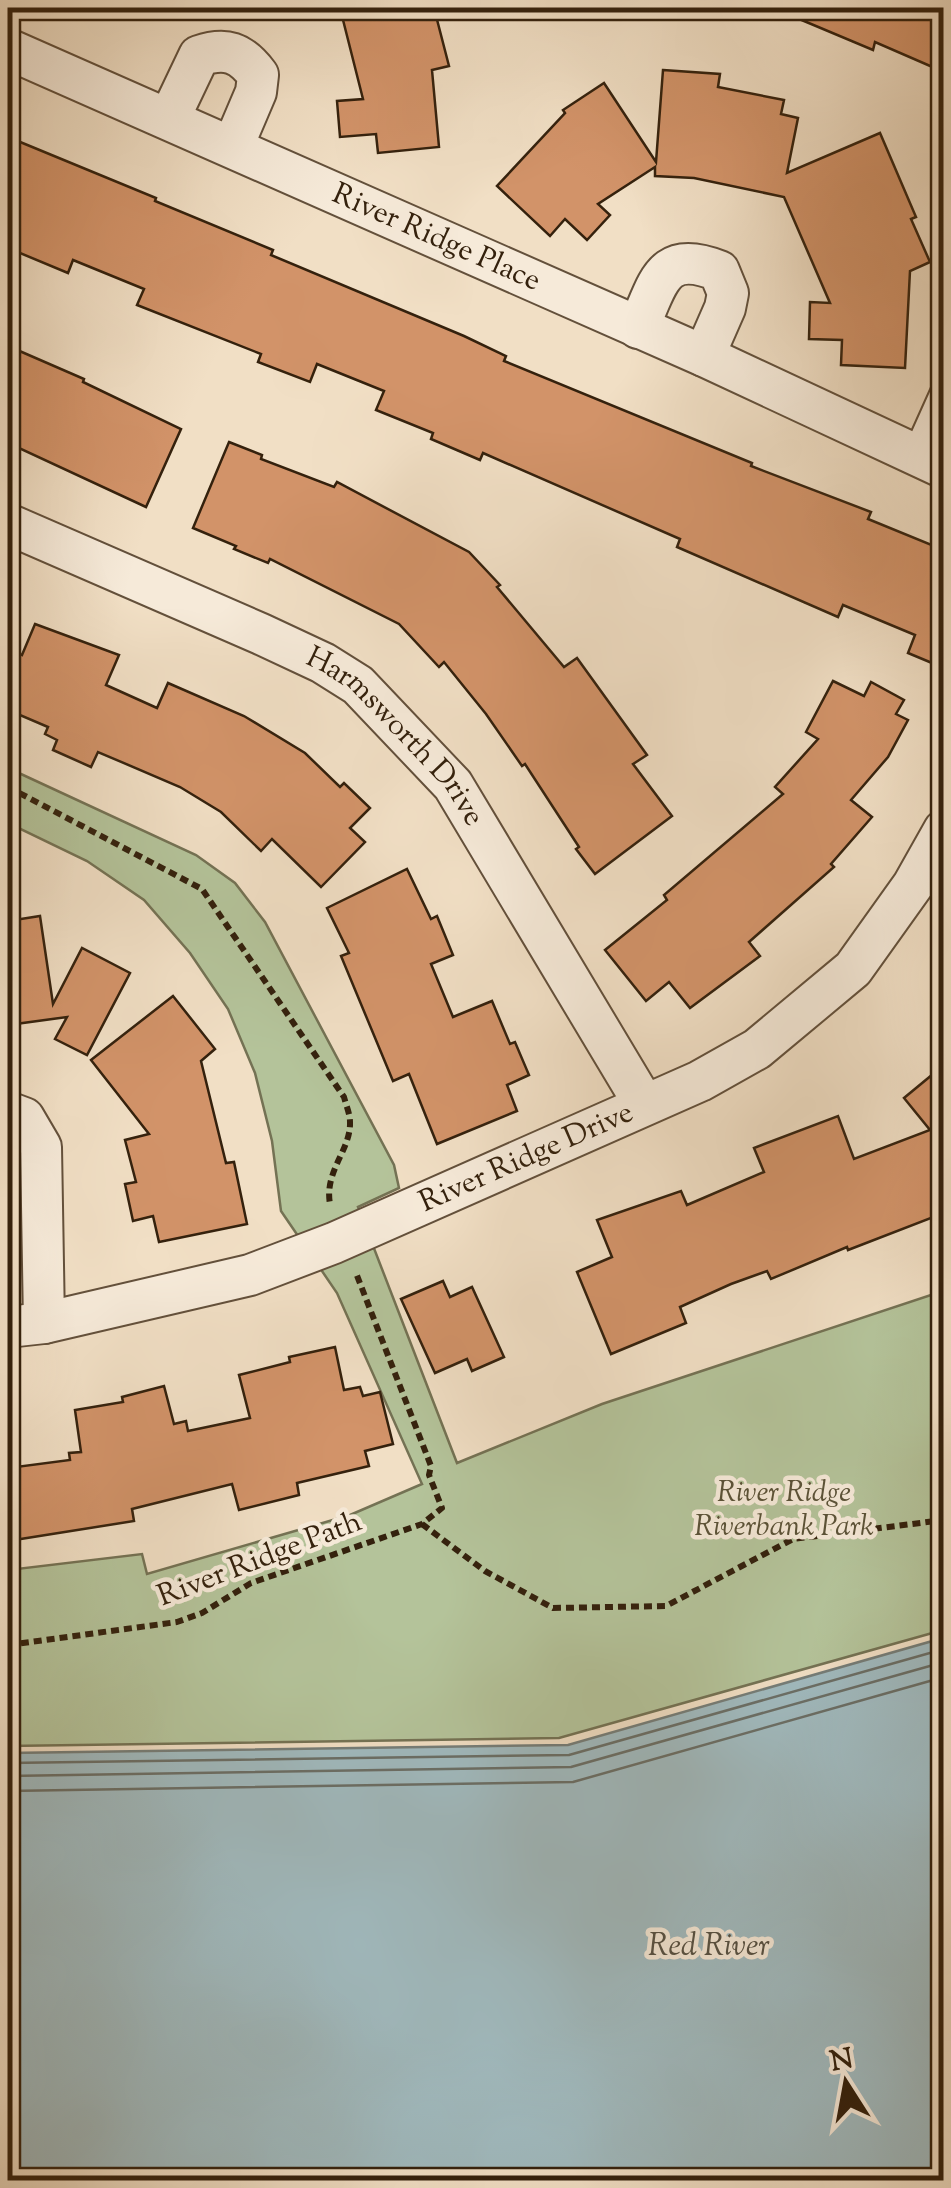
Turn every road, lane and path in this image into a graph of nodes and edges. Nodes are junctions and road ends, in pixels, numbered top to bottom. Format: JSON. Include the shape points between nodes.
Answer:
{"nodes":[{"id":1,"x":8,"y":49,"type":"edge"},
{"id":2,"x":170,"y":119,"type":"junction"},
{"id":3,"x":233,"y":146,"type":"junction"},
{"id":4,"x":638,"y":328,"type":"junction"},
{"id":5,"x":704,"y":356,"type":"junction"},
{"id":6,"x":944,"y":386,"type":"edge"},
{"id":7,"x":928,"y":461,"type":"edge"},
{"id":8,"x":8,"y":524,"type":"edge"},
{"id":9,"x":8,"y":787,"type":"edge"},
{"id":10,"x":944,"y":830,"type":"edge"},
{"id":11,"x":644,"y":1104,"type":"junction"},
{"id":12,"x":8,"y":1112,"type":"edge"},
{"id":13,"x":332,"y":1220,"type":"dead end"},
{"id":14,"x":354,"y":1265,"type":"dead end"},
{"id":15,"x":26,"y":1325,"type":"edge"},
{"id":16,"x":944,"y":1520,"type":"edge"},
{"id":17,"x":422,"y":1524,"type":"junction"},
{"id":18,"x":8,"y":1645,"type":"edge"}],
"edges":[{"from":1,"to":2,"type":"street","name":"River Ridge Place"},
{"from":2,"to":3,"type":"street","name":"River Ridge Place"},
{"from":2,"to":3,"type":"street","via":[[199,56],[236,52],[258,75]]},
{"from":3,"to":4,"type":"street","name":"River Ridge Place"},
{"from":4,"to":5,"type":"street","name":"River Ridge Place"},
{"from":4,"to":5,"type":"street","via":[[673,266],[693,261],[719,271],[728,293]]},
{"from":5,"to":7,"type":"street","name":"River Ridge Place"},
{"from":6,"to":7,"type":"lane"},
{"from":8,"to":11,"type":"street","name":"Harmsworth Drive","via":[[261,634],[358,685],[453,784]]},
{"from":9,"to":13,"type":"path","via":[[202,889],[344,1097],[350,1124],[333,1166]]},
{"from":10,"to":11,"type":"street","name":"River Ridge Drive","via":[[853,969],[757,1049]]},
{"from":11,"to":15,"type":"street","name":"River Ridge Drive","via":[[250,1275]]},
{"from":12,"to":15,"type":"street","via":[[24,1118],[41,1147]]},
{"from":14,"to":17,"type":"path","via":[[431,1466],[442,1508]]},
{"from":16,"to":17,"type":"path","via":[[793,1539],[666,1606],[554,1608],[485,1571]]},
{"from":17,"to":18,"type":"path","name":"River Ridge Path","via":[[251,1583],[177,1622]]}]}
